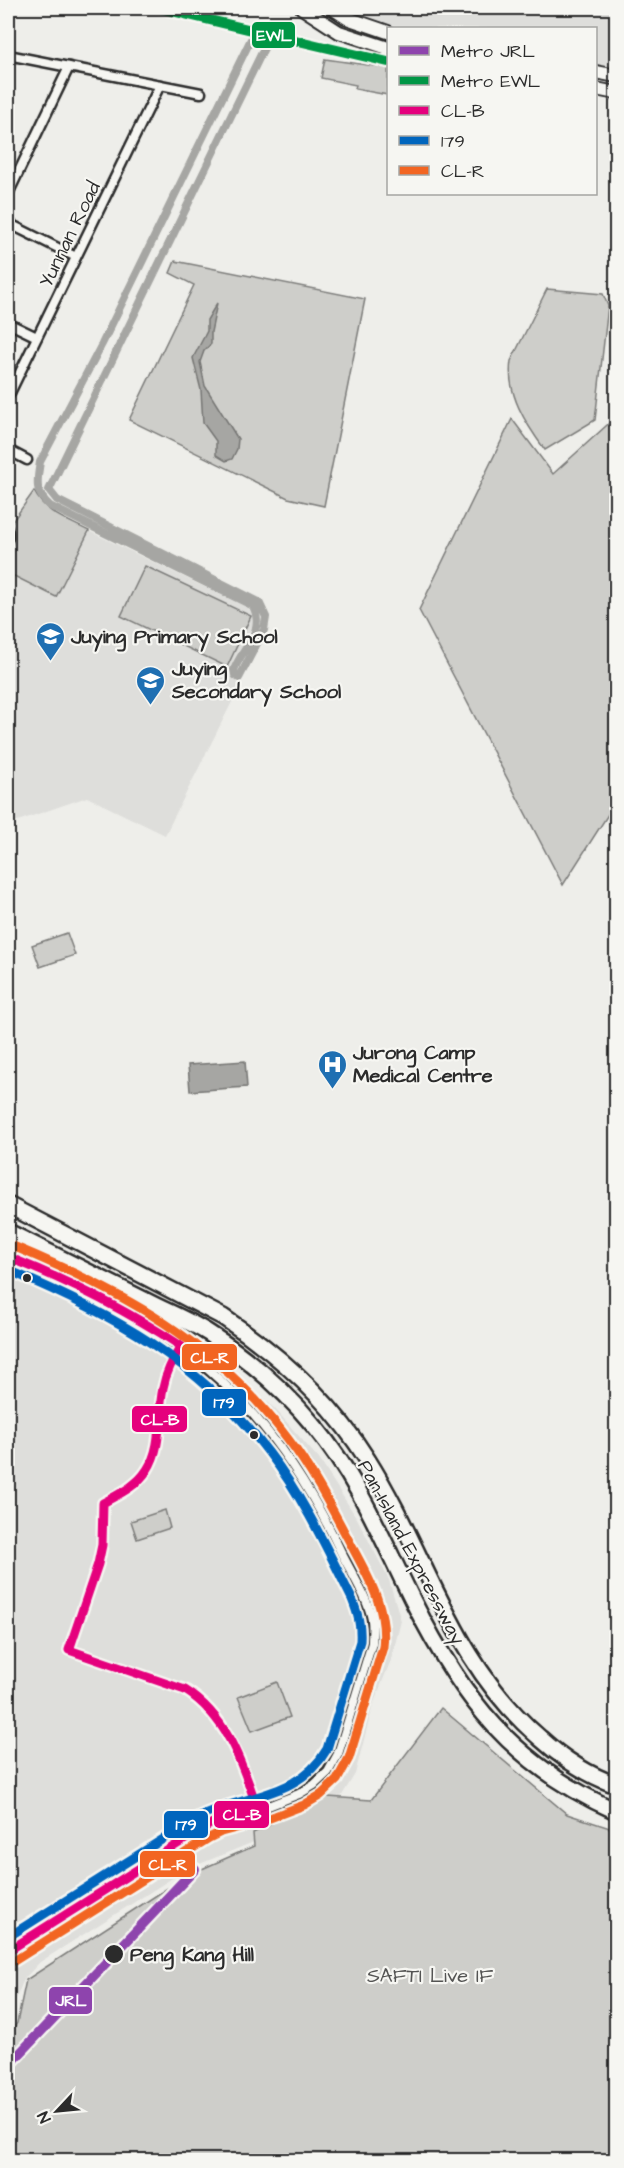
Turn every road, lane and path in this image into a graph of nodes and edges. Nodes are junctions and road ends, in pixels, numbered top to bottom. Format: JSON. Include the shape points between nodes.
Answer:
{"nodes":[{"id":1,"x":302,"y":8,"type":"edge"},
{"id":2,"x":332,"y":8,"type":"edge"},
{"id":3,"x":387,"y":32,"type":"edge"},
{"id":4,"x":387,"y":48,"type":"edge"},
{"id":5,"x":8,"y":55,"type":"edge"},
{"id":6,"x":69,"y":67,"type":"junction"},
{"id":7,"x":597,"y":72,"type":"edge"},
{"id":8,"x":616,"y":76,"type":"edge"},
{"id":9,"x":160,"y":85,"type":"junction"},
{"id":10,"x":597,"y":89,"type":"edge"},
{"id":11,"x":201,"y":93,"type":"dead end"},
{"id":12,"x":616,"y":93,"type":"edge"},
{"id":13,"x":8,"y":194,"type":"edge"},
{"id":14,"x":8,"y":223,"type":"edge"},
{"id":15,"x":76,"y":257,"type":"junction"},
{"id":16,"x":8,"y":323,"type":"edge"},
{"id":17,"x":37,"y":337,"type":"junction"},
{"id":18,"x":8,"y":397,"type":"edge"},
{"id":19,"x":8,"y":450,"type":"edge"},
{"id":20,"x":27,"y":460,"type":"dead end"},
{"id":21,"x":8,"y":532,"type":"edge"},
{"id":22,"x":8,"y":538,"type":"edge"},
{"id":23,"x":8,"y":1205,"type":"edge"},
{"id":24,"x":8,"y":1232,"type":"edge"},
{"id":25,"x":8,"y":1257,"type":"edge"},
{"id":26,"x":616,"y":1785,"type":"edge"},
{"id":27,"x":616,"y":1811,"type":"edge"},
{"id":28,"x":8,"y":1951,"type":"edge"}],
"edges":[{"from":1,"to":4,"type":"main road","via":[[339,32]]},
{"from":2,"to":3,"type":"main road","via":[[347,18]]},
{"from":5,"to":6,"type":"street"},
{"from":6,"to":9,"type":"street"},
{"from":6,"to":13,"type":"street"},
{"from":7,"to":8,"type":"main road"},
{"from":9,"to":11,"type":"street"},
{"from":9,"to":15,"type":"street","name":"Yunnan Road"},
{"from":10,"to":12,"type":"main road"},
{"from":14,"to":15,"type":"street"},
{"from":15,"to":17,"type":"street","name":"Yunnan Road"},
{"from":16,"to":17,"type":"street"},
{"from":17,"to":18,"type":"street","name":"Yunnan Road"},
{"from":19,"to":20,"type":"street"},
{"from":21,"to":22,"type":"street"},
{"from":23,"to":26,"type":"highway","name":"Pan-Island Expressway","via":[[223,1317],[303,1379],[366,1456],[454,1631],[492,1689],[553,1750],[579,1768]]},
{"from":24,"to":27,"type":"highway","name":"Pan-Island Expressway","via":[[209,1333],[259,1370],[293,1402],[358,1489],[461,1686],[526,1756],[571,1788]]},
{"from":25,"to":28,"type":"street","via":[[51,1274],[147,1323],[193,1355],[242,1399],[284,1451],[320,1511],[369,1610],[373,1629],[338,1754],[322,1778],[299,1794],[204,1828]]}]}
